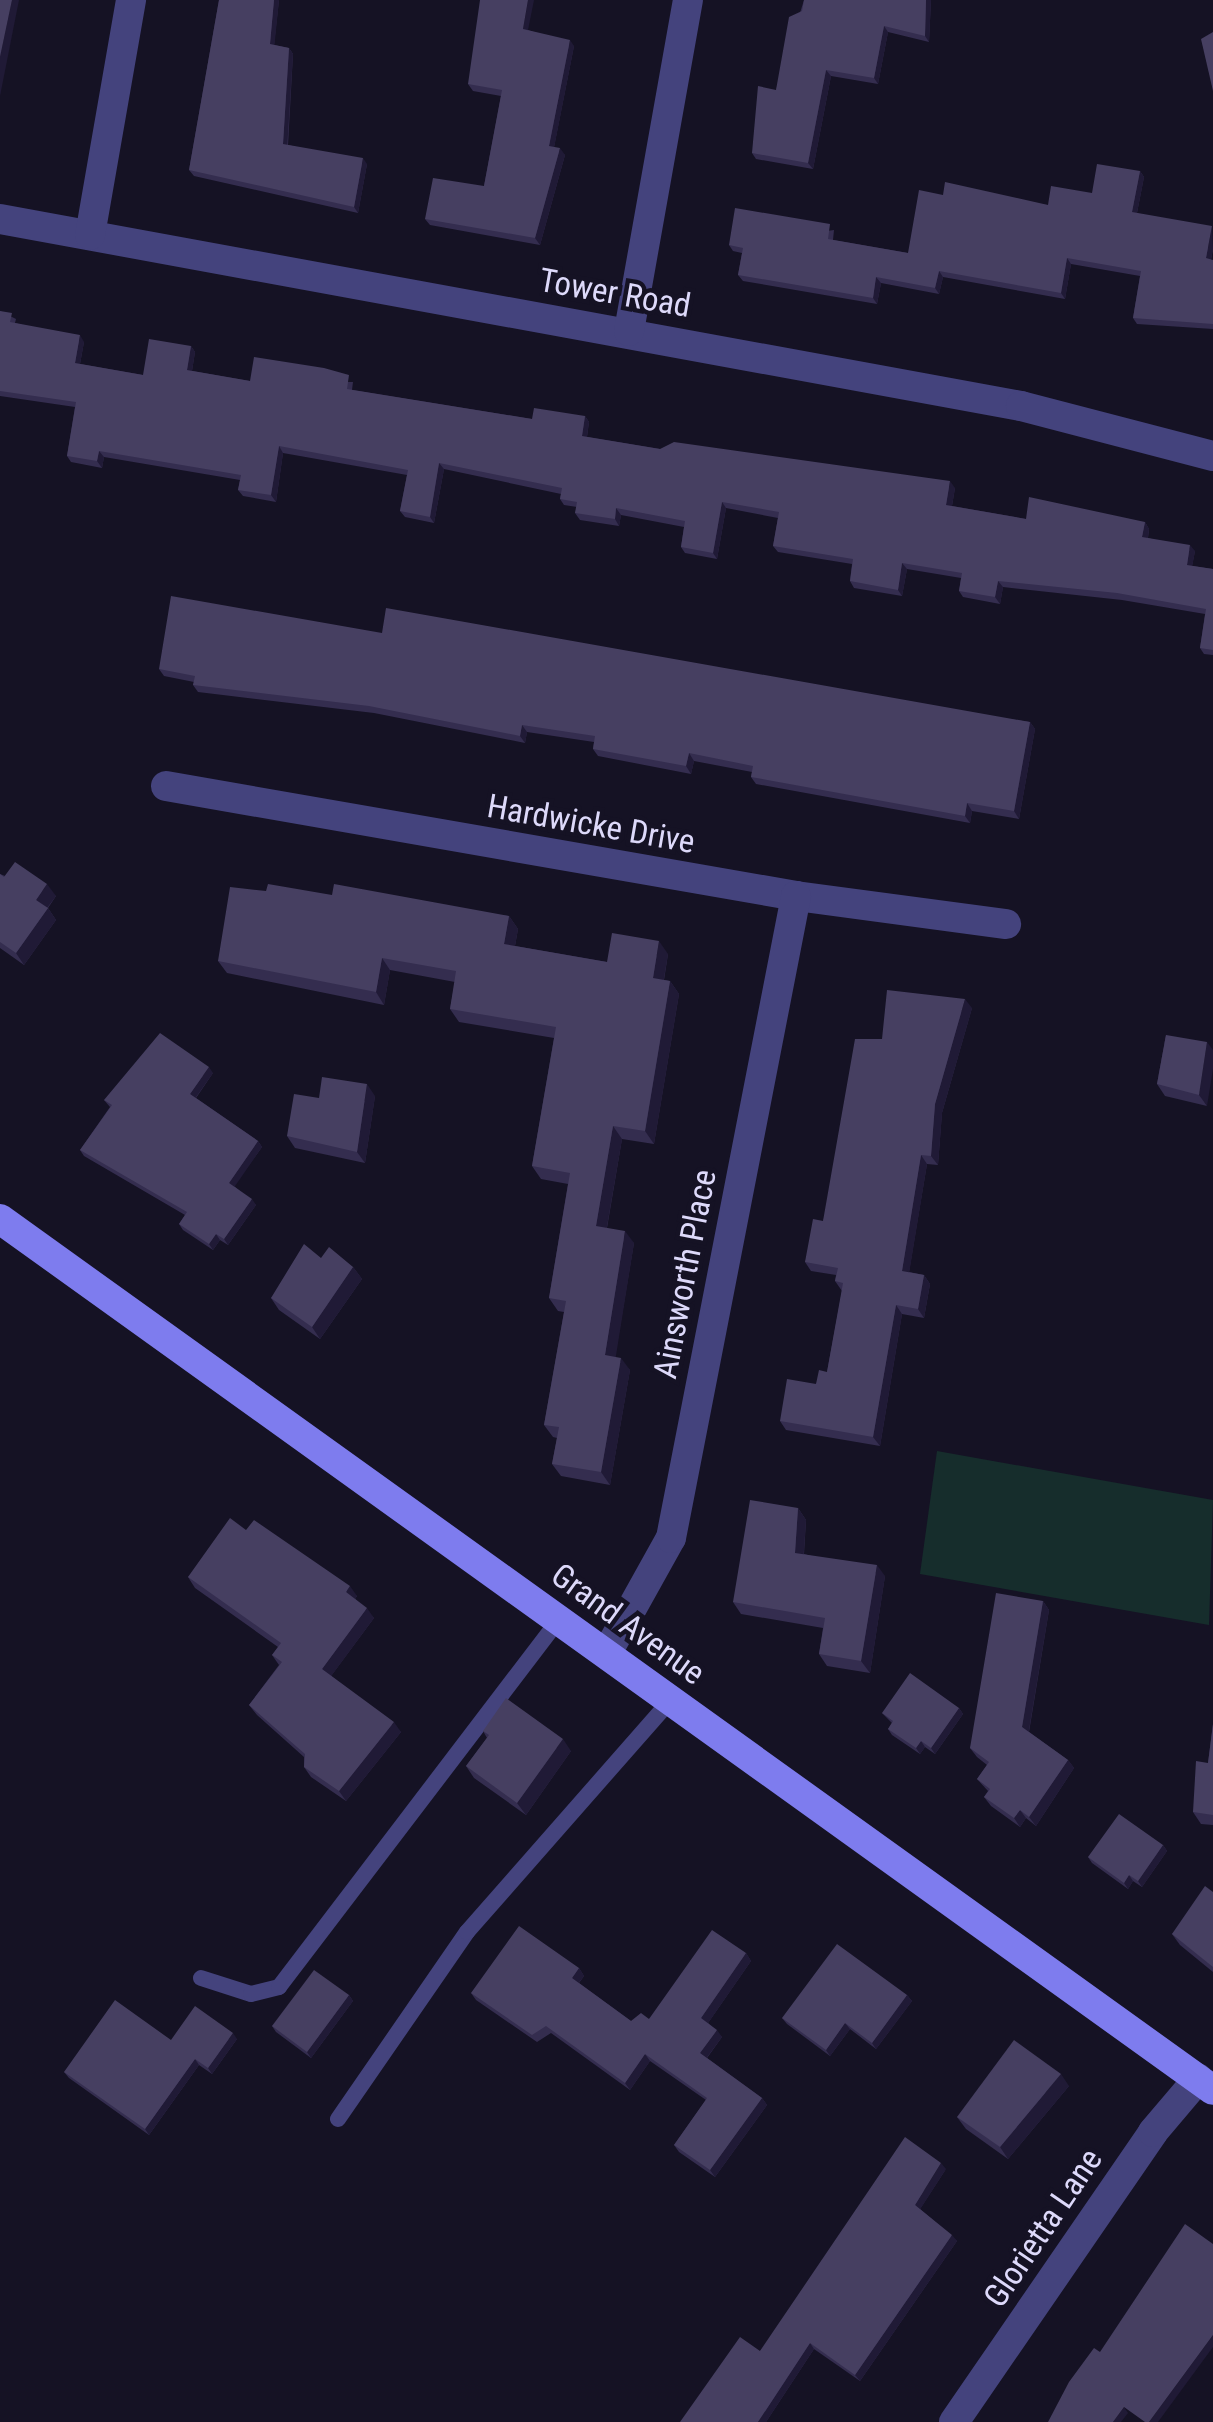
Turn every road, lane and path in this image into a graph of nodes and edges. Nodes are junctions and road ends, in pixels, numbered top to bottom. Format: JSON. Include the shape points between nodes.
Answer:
{"nodes":[{"id":1,"x":131,"y":0,"type":"edge"},
{"id":2,"x":688,"y":0,"type":"edge"},
{"id":3,"x":0,"y":219,"type":"edge"},
{"id":4,"x":90,"y":235,"type":"junction"},
{"id":5,"x":629,"y":331,"type":"junction"},
{"id":6,"x":1213,"y":456,"type":"edge"},
{"id":7,"x":166,"y":786,"type":"dead end"},
{"id":8,"x":796,"y":896,"type":"junction"},
{"id":9,"x":1006,"y":924,"type":"dead end"},
{"id":10,"x":0,"y":1219,"type":"edge"},
{"id":11,"x":559,"y":1619,"type":"junction"},
{"id":12,"x":608,"y":1651,"type":"junction"},
{"id":13,"x":671,"y":1700,"type":"junction"},
{"id":14,"x":201,"y":1978,"type":"dead end"},
{"id":15,"x":1205,"y":2084,"type":"edge"},
{"id":16,"x":338,"y":2120,"type":"dead end"},
{"id":17,"x":954,"y":2422,"type":"edge"}],
"edges":[{"from":1,"to":4,"type":"street"},
{"from":2,"to":5,"type":"street"},
{"from":3,"to":4,"type":"street","name":"Tower Road"},
{"from":4,"to":5,"type":"street","name":"Tower Road"},
{"from":5,"to":6,"type":"street","name":"Tower Road","via":[[1021,406],[1196,445]]},
{"from":7,"to":8,"type":"street","name":"Hardwicke Drive"},
{"from":8,"to":9,"type":"street","name":"Hardwicke Drive"},
{"from":8,"to":12,"type":"street","name":"Ainsworth Place","via":[[670,1538]]},
{"from":10,"to":11,"type":"street","name":"Grand Avenue"},
{"from":11,"to":12,"type":"street","name":"Grand Avenue"},
{"from":11,"to":14,"type":"lane","via":[[279,1987],[251,1994]]},
{"from":12,"to":13,"type":"street","name":"Grand Avenue"},
{"from":13,"to":15,"type":"street","name":"Grand Avenue"},
{"from":13,"to":16,"type":"lane","via":[[467,1932]]},
{"from":15,"to":17,"type":"street","name":"Glorietta Lane","via":[[1153,2132]]}]}
